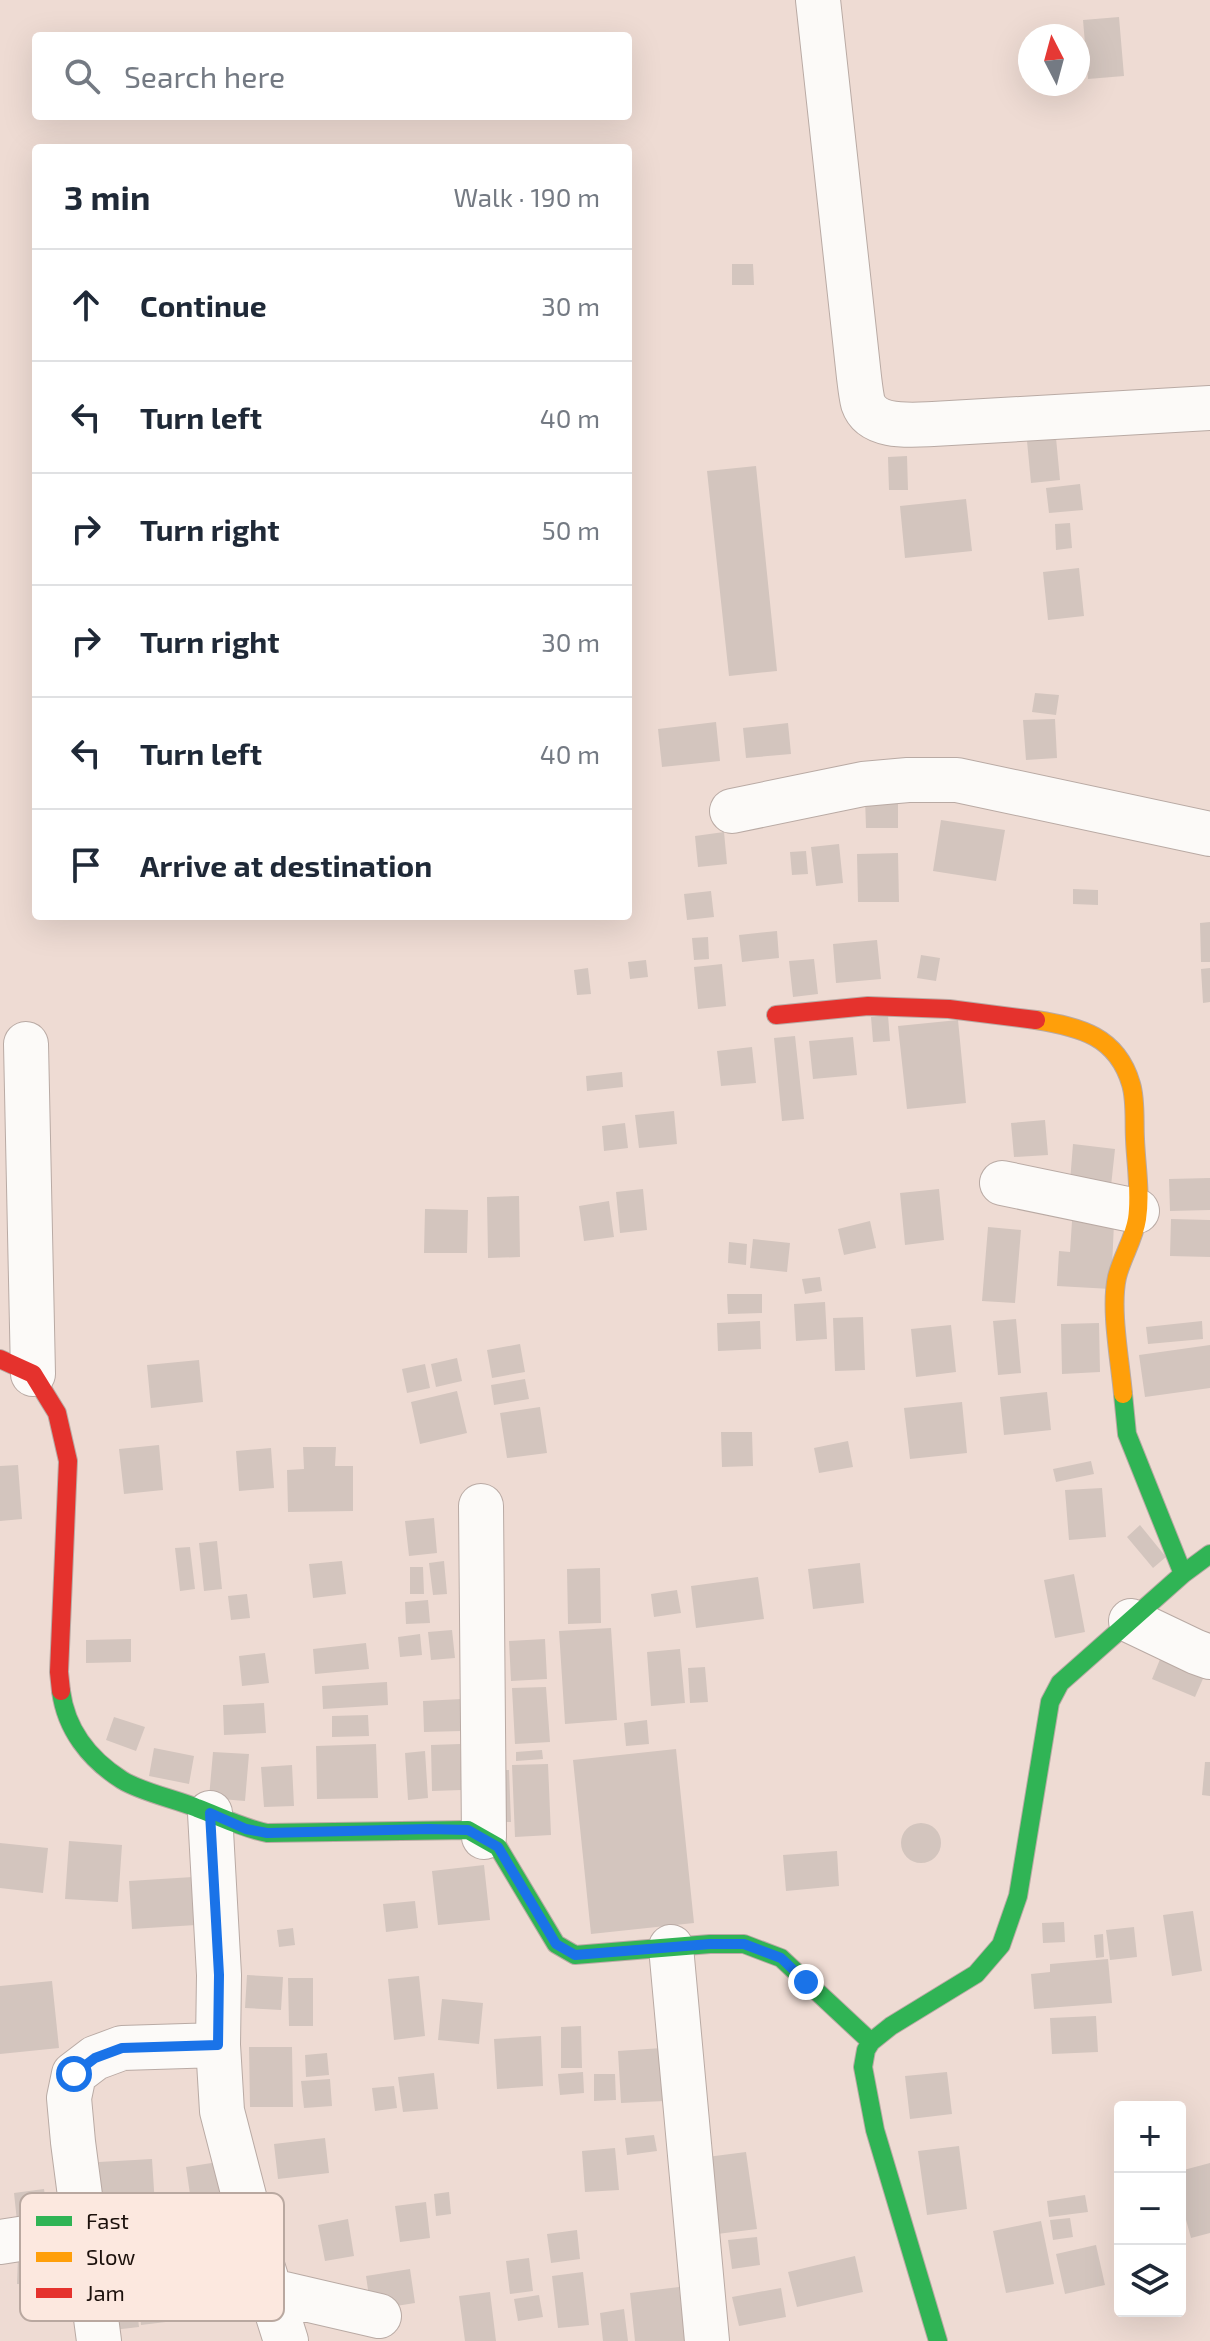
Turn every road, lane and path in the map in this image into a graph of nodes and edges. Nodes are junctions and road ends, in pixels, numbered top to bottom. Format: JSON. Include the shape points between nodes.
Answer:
{"nodes":[{"id":1,"x":818,"y":0,"type":"edge"},
{"id":2,"x":1210,"y":408,"type":"edge"},
{"id":3,"x":732,"y":811,"type":"dead end"},
{"id":4,"x":1210,"y":834,"type":"edge"},
{"id":5,"x":776,"y":1015,"type":"dead end"},
{"id":6,"x":26,"y":1044,"type":"dead end"},
{"id":7,"x":1002,"y":1183,"type":"dead end"},
{"id":8,"x":1137,"y":1211,"type":"junction"},
{"id":9,"x":17,"y":1367,"type":"edge"},
{"id":10,"x":481,"y":1506,"type":"dead end"},
{"id":11,"x":1210,"y":1554,"type":"edge"},
{"id":12,"x":1183,"y":1574,"type":"junction"},
{"id":13,"x":1131,"y":1621,"type":"junction"},
{"id":14,"x":1210,"y":1657,"type":"edge"},
{"id":15,"x":210,"y":1813,"type":"junction"},
{"id":16,"x":484,"y":1837,"type":"junction"},
{"id":17,"x":671,"y":1947,"type":"junction"},
{"id":18,"x":871,"y":2042,"type":"junction"},
{"id":19,"x":218,"y":2045,"type":"junction"},
{"id":20,"x":80,"y":2193,"type":"edge"},
{"id":21,"x":243,"y":2193,"type":"edge"},
{"id":22,"x":20,"y":2239,"type":"edge"},
{"id":23,"x":0,"y":2242,"type":"edge"},
{"id":24,"x":284,"y":2294,"type":"edge"},
{"id":25,"x":379,"y":2316,"type":"dead end"},
{"id":26,"x":96,"y":2321,"type":"edge"},
{"id":27,"x":280,"y":2321,"type":"edge"},
{"id":28,"x":99,"y":2341,"type":"edge"},
{"id":29,"x":286,"y":2341,"type":"edge"},
{"id":30,"x":707,"y":2341,"type":"edge"},
{"id":31,"x":938,"y":2341,"type":"edge"}],
"edges":[{"from":1,"to":2,"type":"street","via":[[859,377],[863,404],[871,415],[896,425]]},
{"from":3,"to":4,"type":"street","via":[[863,784],[957,780]]},
{"from":5,"to":8,"type":"street","via":[[868,1006],[949,1009],[1061,1024],[1105,1042],[1121,1058],[1132,1086]]},
{"from":6,"to":9,"type":"street"},
{"from":7,"to":8,"type":"street"},
{"from":8,"to":12,"type":"street","via":[[1117,1278],[1115,1305],[1127,1434]]},
{"from":9,"to":15,"type":"street","via":[[57,1413],[68,1461],[59,1672],[64,1712],[85,1750],[123,1781]]},
{"from":10,"to":16,"type":"street"},
{"from":11,"to":12,"type":"street"},
{"from":12,"to":13,"type":"street"},
{"from":13,"to":14,"type":"street"},
{"from":13,"to":18,"type":"street","via":[[1060,1683],[1050,1702],[1018,1896],[1001,1945],[976,1974]]},
{"from":15,"to":16,"type":"street","via":[[267,1833],[428,1829],[468,1830]]},
{"from":15,"to":19,"type":"street"},
{"from":16,"to":17,"type":"street","via":[[498,1847],[556,1944],[575,1955]]},
{"from":17,"to":18,"type":"street","via":[[744,1944],[781,1958]]},
{"from":17,"to":30,"type":"street"},
{"from":18,"to":31,"type":"street","via":[[863,2067],[875,2130]]},
{"from":19,"to":20,"type":"street","via":[[122,2048],[95,2058],[74,2074],[69,2098]]},
{"from":19,"to":21,"type":"street","via":[[222,2111]]},
{"from":22,"to":23,"type":"street"},
{"from":24,"to":25,"type":"street"},
{"from":26,"to":28,"type":"street"},
{"from":27,"to":29,"type":"street"}]}
